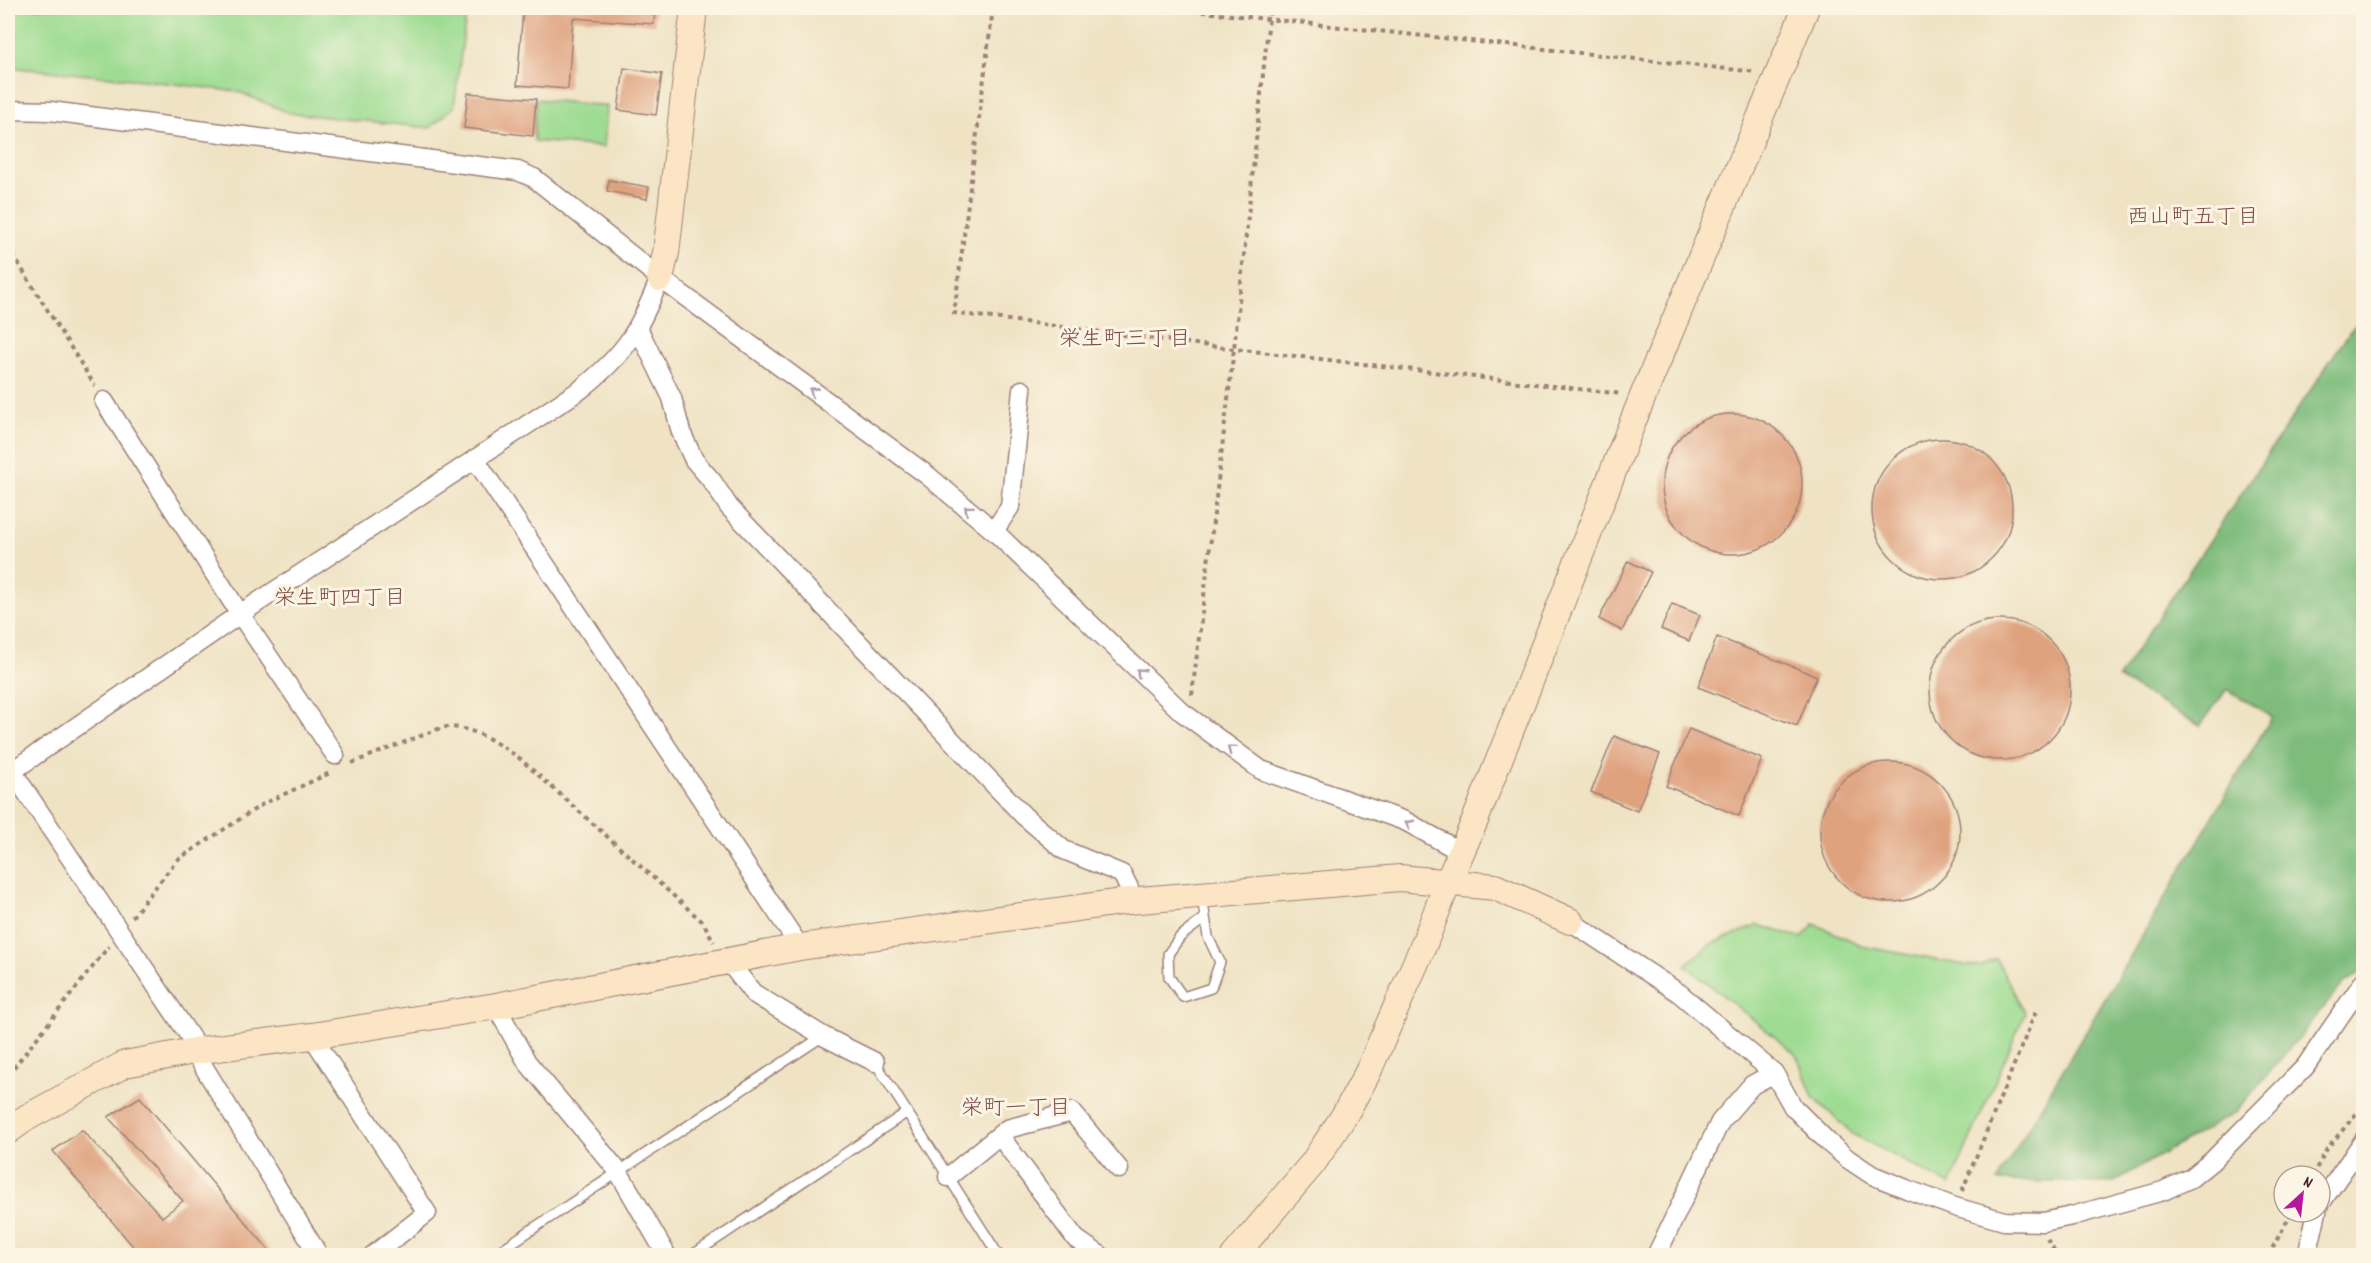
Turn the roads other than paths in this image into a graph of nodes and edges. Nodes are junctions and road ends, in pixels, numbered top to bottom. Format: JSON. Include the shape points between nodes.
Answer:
{"nodes":[{"id":1,"x":694,"y":8,"type":"edge"},
{"id":2,"x":1806,"y":8,"type":"edge"},
{"id":3,"x":8,"y":110,"type":"edge"},
{"id":4,"x":660,"y":278,"type":"junction"},
{"id":5,"x":639,"y":328,"type":"junction"},
{"id":6,"x":1022,"y":390,"type":"dead end"},
{"id":7,"x":104,"y":401,"type":"road end"},
{"id":8,"x":476,"y":459,"type":"junction"},
{"id":9,"x":993,"y":531,"type":"junction"},
{"id":10,"x":240,"y":614,"type":"junction"},
{"id":11,"x":339,"y":763,"type":"road end"},
{"id":12,"x":9,"y":770,"type":"edge"},
{"id":13,"x":1461,"y":852,"type":"junction"},
{"id":14,"x":1448,"y":882,"type":"junction"},
{"id":15,"x":1128,"y":901,"type":"junction"},
{"id":16,"x":1204,"y":906,"type":"junction"},
{"id":17,"x":1570,"y":921,"type":"joint"},
{"id":18,"x":800,"y":947,"type":"junction"},
{"id":19,"x":724,"y":957,"type":"junction"},
{"id":20,"x":2364,"y":981,"type":"edge"},
{"id":21,"x":496,"y":1006,"type":"junction"},
{"id":22,"x":312,"y":1036,"type":"junction"},
{"id":23,"x":823,"y":1036,"type":"junction"},
{"id":24,"x":194,"y":1051,"type":"junction"},
{"id":25,"x":875,"y":1062,"type":"joint"},
{"id":26,"x":1774,"y":1073,"type":"junction"},
{"id":27,"x":906,"y":1113,"type":"junction"},
{"id":28,"x":8,"y":1131,"type":"edge"},
{"id":29,"x":1000,"y":1136,"type":"junction"},
{"id":30,"x":2364,"y":1140,"type":"edge"},
{"id":31,"x":1119,"y":1169,"type":"dead end"},
{"id":32,"x":618,"y":1170,"type":"junction"},
{"id":33,"x":948,"y":1177,"type":"junction"},
{"id":34,"x":2332,"y":1186,"type":"edge"},
{"id":35,"x":2314,"y":1224,"type":"edge"},
{"id":36,"x":319,"y":1256,"type":"edge"},
{"id":37,"x":372,"y":1256,"type":"edge"},
{"id":38,"x":492,"y":1256,"type":"edge"},
{"id":39,"x":667,"y":1256,"type":"edge"},
{"id":40,"x":691,"y":1256,"type":"edge"},
{"id":41,"x":999,"y":1256,"type":"edge"},
{"id":42,"x":1101,"y":1256,"type":"edge"},
{"id":43,"x":1234,"y":1256,"type":"edge"},
{"id":44,"x":1656,"y":1256,"type":"edge"},
{"id":45,"x":2307,"y":1256,"type":"edge"}],
"edges":[{"from":1,"to":4,"type":"street"},
{"from":2,"to":13,"type":"street","via":[[1643,396]]},
{"from":3,"to":4,"type":"street","via":[[50,111],[518,171],[534,178]]},
{"from":4,"to":5,"type":"street"},
{"from":9,"to":4,"type":"street","one_way":true,"via":[[927,475]]},
{"from":5,"to":8,"type":"street","via":[[620,354],[580,390]]},
{"from":5,"to":15,"type":"street","via":[[672,398],[693,460],[729,507],[1024,816],[1064,850],[1122,874],[1129,888]]},
{"from":6,"to":9,"type":"street","via":[[1010,507]]},
{"from":7,"to":10,"type":"street"},
{"from":8,"to":10,"type":"street"},
{"from":8,"to":18,"type":"street"},
{"from":13,"to":9,"type":"street","one_way":true,"via":[[1405,821],[1261,770],[1182,712]]},
{"from":10,"to":11,"type":"street"},
{"from":10,"to":12,"type":"street"},
{"from":12,"to":24,"type":"street","via":[[191,1038]]},
{"from":13,"to":14,"type":"street"},
{"from":14,"to":16,"type":"street","via":[[1400,878]]},
{"from":14,"to":17,"type":"street","via":[[1495,886]]},
{"from":14,"to":43,"type":"street","via":[[1367,1074],[1344,1116],[1313,1163]]},
{"from":15,"to":16,"type":"street"},
{"from":15,"to":18,"type":"street"},
{"from":16,"to":16,"type":"lane","via":[[1208,937],[1220,962],[1211,988],[1183,997],[1169,977],[1168,954],[1194,925]]},
{"from":17,"to":26,"type":"street","via":[[1679,993]]},
{"from":18,"to":19,"type":"street"},
{"from":19,"to":21,"type":"street"},
{"from":19,"to":23,"type":"street","via":[[753,993]]},
{"from":20,"to":26,"type":"street","via":[[2305,1067],[2191,1178],[2163,1191],[2043,1222],[2004,1221],[1872,1175],[1830,1144],[1793,1107]]},
{"from":21,"to":22,"type":"street"},
{"from":21,"to":32,"type":"street","via":[[527,1062]]},
{"from":22,"to":24,"type":"street"},
{"from":22,"to":37,"type":"street","via":[[427,1213]]},
{"from":23,"to":25,"type":"street"},
{"from":23,"to":32,"type":"lane"},
{"from":24,"to":28,"type":"street","via":[[125,1064]]},
{"from":24,"to":36,"type":"street"},
{"from":25,"to":27,"type":"lane"},
{"from":26,"to":44,"type":"street","via":[[1752,1085],[1720,1122]]},
{"from":27,"to":33,"type":"lane"},
{"from":27,"to":40,"type":"lane"},
{"from":29,"to":31,"type":"street","via":[[1007,1129],[1072,1112]]},
{"from":29,"to":33,"type":"street"},
{"from":29,"to":42,"type":"street","via":[[1076,1239]]},
{"from":30,"to":34,"type":"street"},
{"from":32,"to":38,"type":"lane"},
{"from":32,"to":39,"type":"street"},
{"from":33,"to":41,"type":"lane"},
{"from":35,"to":45,"type":"street"}]}
